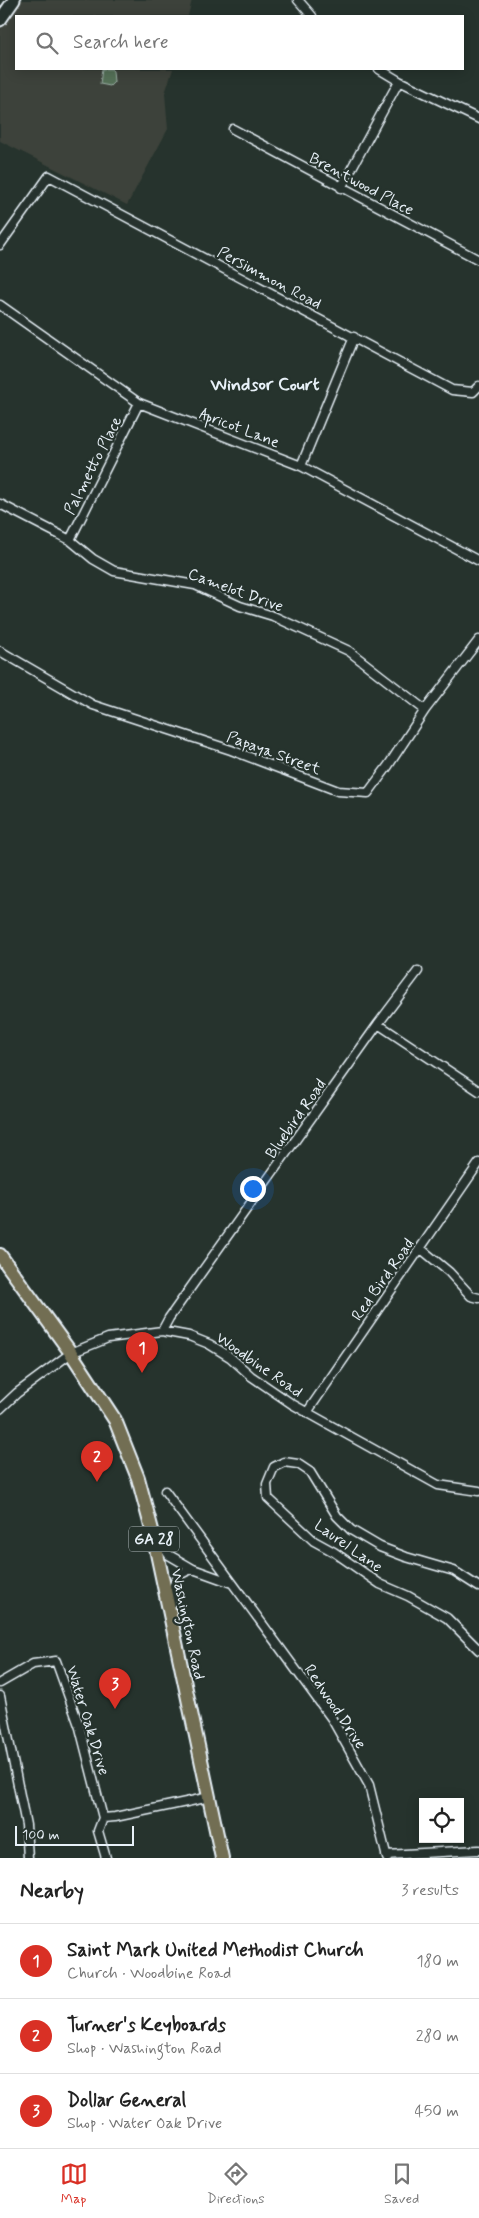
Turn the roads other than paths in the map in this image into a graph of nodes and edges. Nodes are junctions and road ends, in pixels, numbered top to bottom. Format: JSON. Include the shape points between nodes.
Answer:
{"nodes":[{"id":1,"x":14,"y":0,"type":"edge"},
{"id":2,"x":298,"y":0,"type":"edge"},
{"id":3,"x":311,"y":15,"type":"edge"},
{"id":4,"x":0,"y":20,"type":"edge"},
{"id":5,"x":382,"y":70,"type":"edge"},
{"id":6,"x":399,"y":80,"type":"junction"},
{"id":7,"x":479,"y":119,"type":"edge"},
{"id":8,"x":233,"y":129,"type":"dead end"},
{"id":9,"x":341,"y":188,"type":"junction"},
{"id":10,"x":0,"y":246,"type":"edge"},
{"id":11,"x":479,"y":260,"type":"edge"},
{"id":12,"x":0,"y":305,"type":"edge"},
{"id":13,"x":354,"y":337,"type":"junction"},
{"id":14,"x":479,"y":386,"type":"edge"},
{"id":15,"x":138,"y":403,"type":"junction"},
{"id":16,"x":301,"y":466,"type":"junction"},
{"id":17,"x":0,"y":504,"type":"edge"},
{"id":18,"x":70,"y":540,"type":"junction"},
{"id":19,"x":479,"y":561,"type":"edge"},
{"id":20,"x":479,"y":640,"type":"edge"},
{"id":21,"x":0,"y":651,"type":"edge"},
{"id":22,"x":425,"y":710,"type":"junction"},
{"id":23,"x":418,"y":971,"type":"dead end"},
{"id":24,"x":378,"y":1024,"type":"junction"},
{"id":25,"x":479,"y":1091,"type":"edge"},
{"id":26,"x":479,"y":1163,"type":"edge"},
{"id":27,"x":420,"y":1248,"type":"junction"},
{"id":28,"x":0,"y":1255,"type":"edge"},
{"id":29,"x":479,"y":1298,"type":"edge"},
{"id":30,"x":162,"y":1331,"type":"junction"},
{"id":31,"x":71,"y":1353,"type":"junction"},
{"id":32,"x":0,"y":1409,"type":"edge"},
{"id":33,"x":308,"y":1412,"type":"junction"},
{"id":34,"x":165,"y":1491,"type":"dead end"},
{"id":35,"x":479,"y":1491,"type":"edge"},
{"id":36,"x":152,"y":1530,"type":"junction"},
{"id":37,"x":193,"y":1569,"type":"junction"},
{"id":38,"x":232,"y":1583,"type":"junction"},
{"id":39,"x":479,"y":1587,"type":"edge"},
{"id":40,"x":172,"y":1622,"type":"junction"},
{"id":41,"x":479,"y":1650,"type":"edge"},
{"id":42,"x":0,"y":1683,"type":"edge"},
{"id":43,"x":0,"y":1696,"type":"edge"},
{"id":44,"x":210,"y":1797,"type":"junction"},
{"id":45,"x":104,"y":1818,"type":"junction"},
{"id":46,"x":479,"y":1850,"type":"edge"},
{"id":47,"x":386,"y":1857,"type":"edge"},
{"id":48,"x":28,"y":1858,"type":"edge"},
{"id":49,"x":106,"y":1858,"type":"edge"},
{"id":50,"x":222,"y":1858,"type":"edge"}],
"edges":[{"from":1,"to":4,"type":"street"},
{"from":2,"to":3,"type":"street"},
{"from":5,"to":6,"type":"street"},
{"from":6,"to":7,"type":"street"},
{"from":6,"to":9,"type":"street"},
{"from":8,"to":9,"type":"street","name":"Brentwood Place"},
{"from":9,"to":11,"type":"street","name":"Brentwood Place"},
{"from":10,"to":13,"type":"street","name":"Persimmon Road","via":[[49,176]]},
{"from":12,"to":15,"type":"street","name":"Apricot Lane"},
{"from":13,"to":14,"type":"street","name":"Persimmon Road","via":[[452,390],[473,392]]},
{"from":13,"to":16,"type":"street"},
{"from":15,"to":16,"type":"street","name":"Apricot Lane"},
{"from":15,"to":18,"type":"street","name":"Palmetto Place"},
{"from":16,"to":19,"type":"street","name":"Apricot Lane"},
{"from":17,"to":18,"type":"street","name":"Camelot Drive"},
{"from":18,"to":22,"type":"street","name":"Camelot Drive","via":[[92,559],[114,571],[195,585],[348,651]]},
{"from":20,"to":22,"type":"street","name":"Papaya Street"},
{"from":21,"to":22,"type":"street","name":"Papaya Street","via":[[92,705],[231,750],[338,791],[368,793]]},
{"from":23,"to":24,"type":"street","name":"Bluebird Road"},
{"from":24,"to":25,"type":"street"},
{"from":24,"to":30,"type":"street","name":"Bluebird Road"},
{"from":26,"to":27,"type":"street","name":"Red Bird Road"},
{"from":27,"to":29,"type":"street","via":[[471,1296]]},
{"from":27,"to":33,"type":"street","name":"Red Bird Road"},
{"from":28,"to":31,"type":"main road","name":"Washington Road","number":"GA 28"},
{"from":30,"to":31,"type":"street","name":"Woodbine Road","via":[[108,1338]]},
{"from":30,"to":33,"type":"street","name":"Woodbine Road","via":[[209,1344],[272,1392]]},
{"from":31,"to":32,"type":"street","name":"Woodbine Road"},
{"from":31,"to":36,"type":"main road","name":"Washington Road","number":"GA 28","via":[[115,1420],[138,1478]]},
{"from":33,"to":35,"type":"street","name":"Woodbine Road","via":[[438,1484]]},
{"from":34,"to":38,"type":"street","name":"Redwood Drive"},
{"from":36,"to":37,"type":"street","via":[[169,1555]]},
{"from":36,"to":40,"type":"main road","name":"Washington Road","number":"GA 28"},
{"from":37,"to":38,"type":"street"},
{"from":37,"to":40,"type":"street","via":[[182,1572],[175,1581]]},
{"from":38,"to":47,"type":"street","name":"Redwood Drive","via":[[332,1719],[351,1752],[369,1785]]},
{"from":39,"to":41,"type":"street","name":"Laurel Lane","via":[[454,1571],[398,1554],[351,1530],[336,1516],[310,1472],[298,1464],[284,1462],[274,1467],[267,1484],[268,1498],[314,1541],[380,1584],[447,1618]]},
{"from":40,"to":44,"type":"main road","name":"Washington Road","number":"GA 28"},
{"from":42,"to":45,"type":"street","name":"Water Oak Drive","via":[[33,1664],[56,1661],[80,1728]]},
{"from":43,"to":48,"type":"street","via":[[26,1825]]},
{"from":44,"to":45,"type":"street"},
{"from":44,"to":50,"type":"main road","name":"Washington Road","number":"GA 28"},
{"from":45,"to":49,"type":"street","via":[[98,1831]]},
{"from":46,"to":47,"type":"street"}]}
